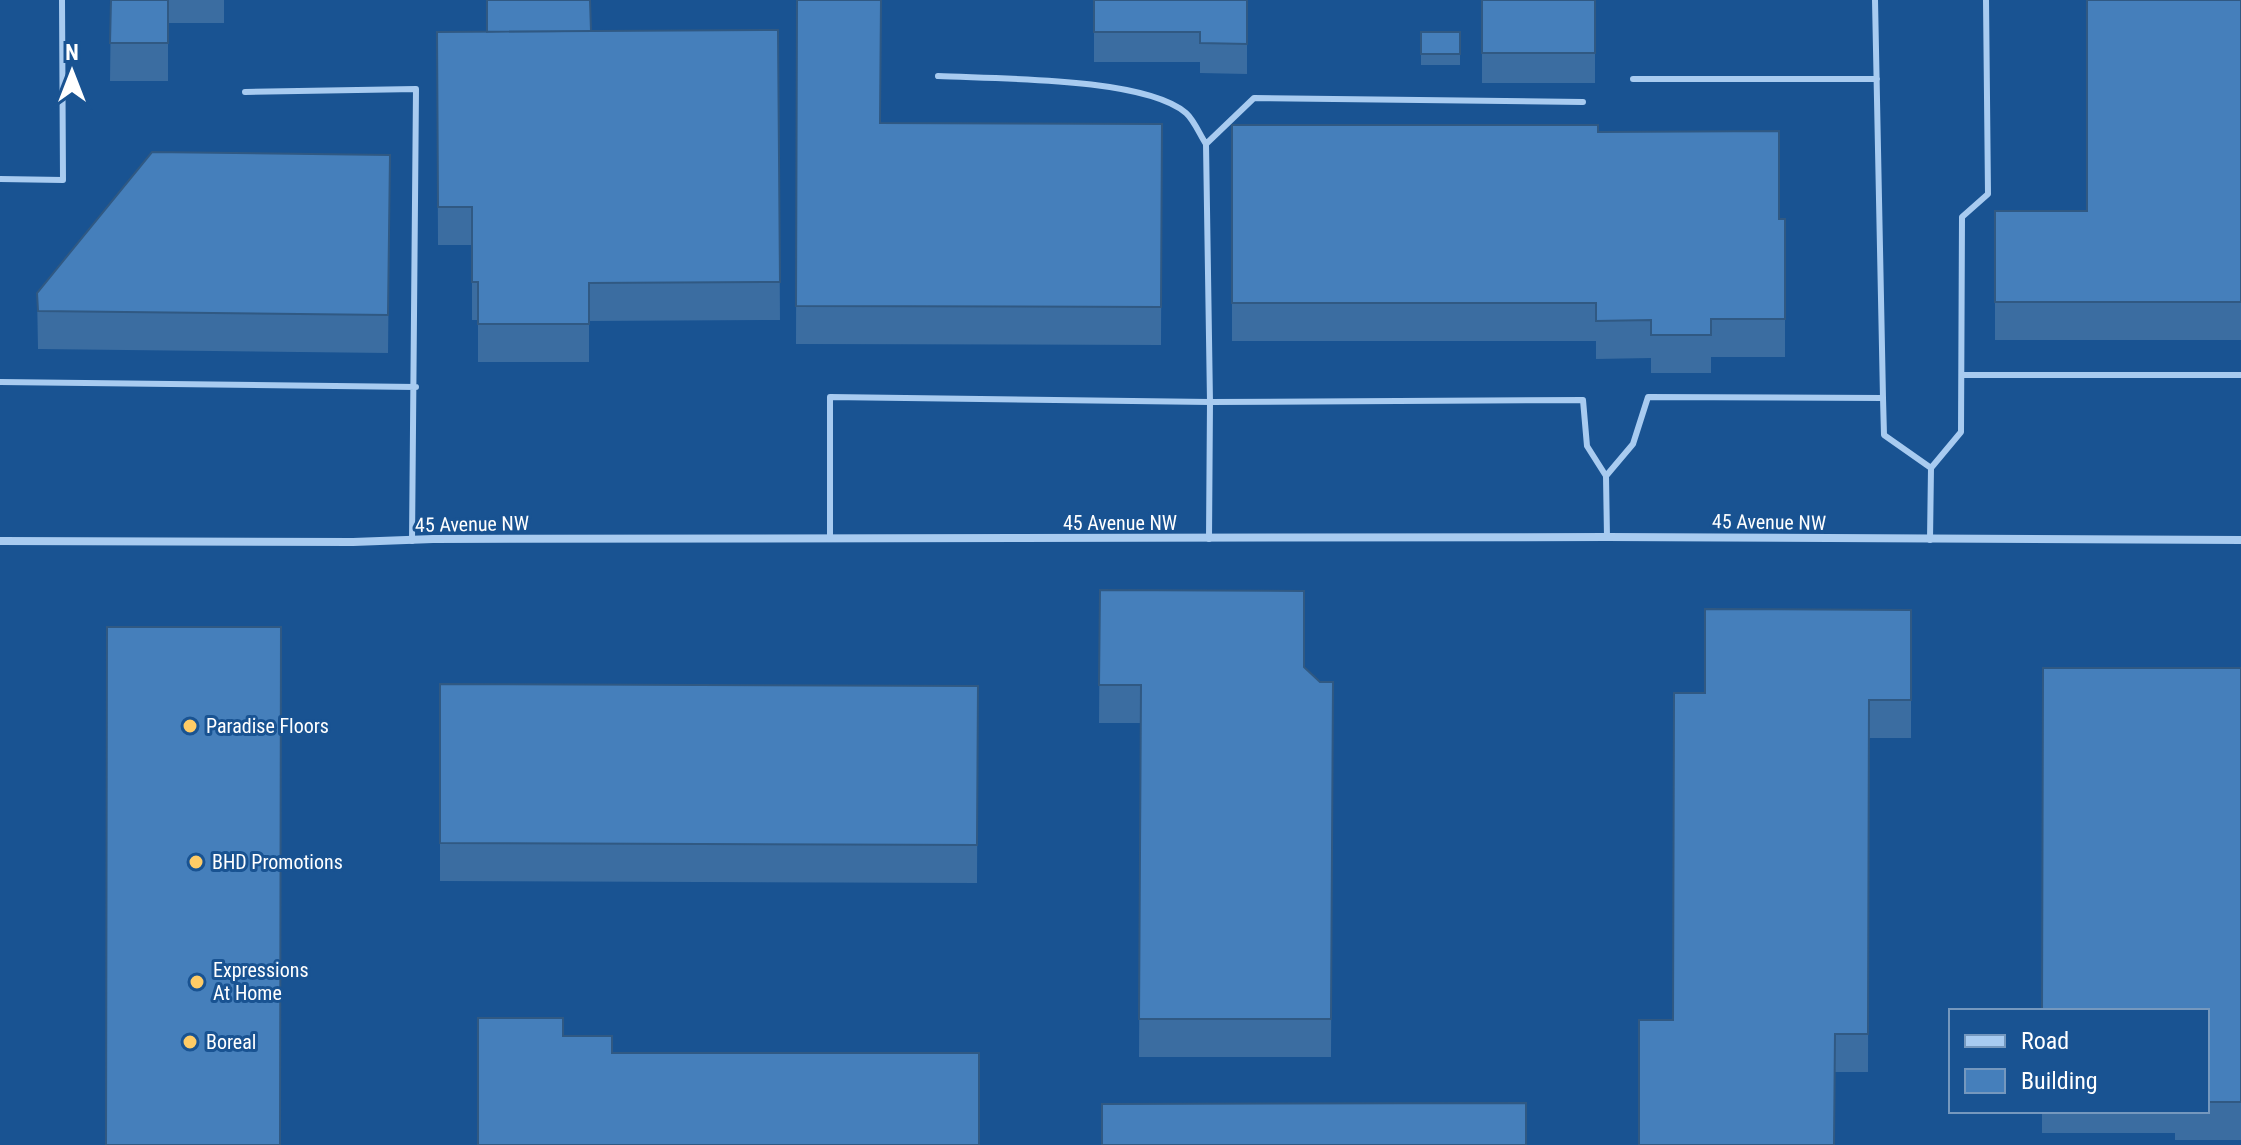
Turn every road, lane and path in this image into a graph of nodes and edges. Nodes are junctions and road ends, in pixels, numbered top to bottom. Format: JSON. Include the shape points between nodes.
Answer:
{"nodes":[{"id":1,"x":62,"y":0,"type":"edge"},
{"id":2,"x":1875,"y":0,"type":"edge"},
{"id":3,"x":1986,"y":0,"type":"edge"},
{"id":4,"x":938,"y":76,"type":"dead end"},
{"id":5,"x":1633,"y":79,"type":"dead end"},
{"id":6,"x":1877,"y":79,"type":"junction"},
{"id":7,"x":245,"y":92,"type":"dead end"},
{"id":8,"x":1583,"y":102,"type":"dead end"},
{"id":9,"x":1206,"y":144,"type":"junction"},
{"id":10,"x":0,"y":179,"type":"edge"},
{"id":11,"x":1962,"y":375,"type":"junction"},
{"id":12,"x":2241,"y":375,"type":"edge"},
{"id":13,"x":0,"y":382,"type":"edge"},
{"id":14,"x":416,"y":387,"type":"junction"},
{"id":15,"x":1883,"y":398,"type":"junction"},
{"id":16,"x":1210,"y":402,"type":"junction"},
{"id":17,"x":1931,"y":468,"type":"junction"},
{"id":18,"x":1606,"y":476,"type":"junction"},
{"id":19,"x":1607,"y":537,"type":"junction"},
{"id":20,"x":830,"y":539,"type":"junction"},
{"id":21,"x":1209,"y":539,"type":"junction"},
{"id":22,"x":1930,"y":540,"type":"junction"},
{"id":23,"x":2241,"y":540,"type":"edge"},
{"id":24,"x":0,"y":541,"type":"edge"},
{"id":25,"x":412,"y":541,"type":"junction"}],
"edges":[{"from":1,"to":10,"type":"lane","via":[[63,180]]},
{"from":2,"to":6,"type":"lane"},
{"from":3,"to":11,"type":"lane","via":[[1988,194],[1962,217]]},
{"from":4,"to":9,"type":"lane","via":[[1111,86],[1157,98],[1187,114]]},
{"from":5,"to":6,"type":"lane"},
{"from":6,"to":15,"type":"lane"},
{"from":7,"to":14,"type":"lane","via":[[416,89]]},
{"from":8,"to":9,"type":"lane","via":[[1254,98]]},
{"from":9,"to":16,"type":"lane"},
{"from":11,"to":12,"type":"lane"},
{"from":11,"to":17,"type":"lane","via":[[1961,432]]},
{"from":13,"to":14,"type":"lane"},
{"from":14,"to":25,"type":"lane"},
{"from":15,"to":17,"type":"lane","via":[[1884,435]]},
{"from":15,"to":18,"type":"lane","via":[[1648,397],[1633,444]]},
{"from":16,"to":18,"type":"lane","via":[[1583,400],[1587,446]]},
{"from":16,"to":20,"type":"lane","via":[[830,397]]},
{"from":16,"to":21,"type":"lane"},
{"from":17,"to":22,"type":"lane"},
{"from":18,"to":19,"type":"lane"},
{"from":19,"to":21,"type":"street","name":"45 Avenue NW"},
{"from":19,"to":22,"type":"street","name":"45 Avenue NW"},
{"from":20,"to":21,"type":"street","name":"45 Avenue NW"},
{"from":20,"to":25,"type":"street","name":"45 Avenue NW"},
{"from":22,"to":23,"type":"street","name":"45 Avenue NW"},
{"from":24,"to":25,"type":"street","name":"45 Avenue NW"}]}
